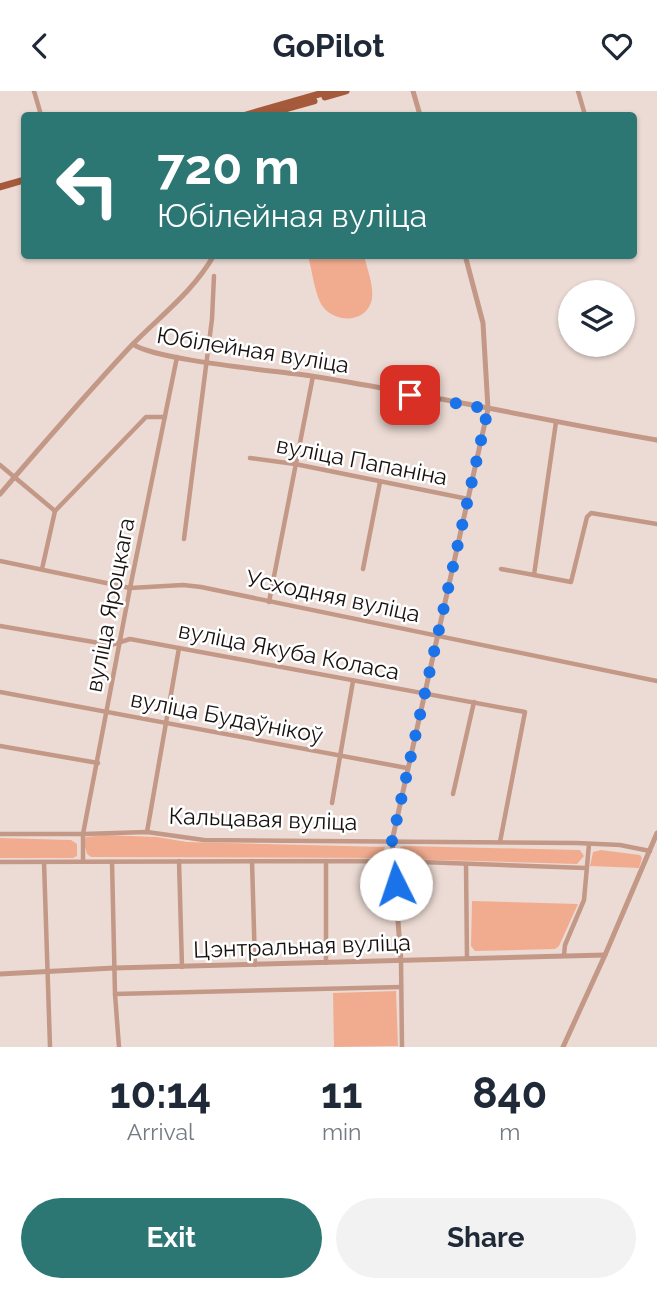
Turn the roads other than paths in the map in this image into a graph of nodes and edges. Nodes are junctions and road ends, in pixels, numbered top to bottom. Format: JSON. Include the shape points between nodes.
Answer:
{"nodes":[{"id":1,"x":34,"y":91,"type":"edge"},
{"id":2,"x":330,"y":91,"type":"edge"},
{"id":3,"x":346,"y":91,"type":"edge"},
{"id":4,"x":412,"y":91,"type":"edge"},
{"id":5,"x":578,"y":91,"type":"edge"},
{"id":6,"x":40,"y":112,"type":"edge"},
{"id":7,"x":256,"y":112,"type":"edge"},
{"id":8,"x":274,"y":112,"type":"edge"},
{"id":9,"x":419,"y":112,"type":"edge"},
{"id":10,"x":584,"y":112,"type":"edge"},
{"id":11,"x":21,"y":184,"type":"edge"},
{"id":12,"x":0,"y":190,"type":"edge"},
{"id":13,"x":211,"y":259,"type":"edge"},
{"id":14,"x":466,"y":259,"type":"edge"},
{"id":15,"x":214,"y":277,"type":"dead end"},
{"id":16,"x":133,"y":344,"type":"junction"},
{"id":17,"x":177,"y":357,"type":"junction"},
{"id":18,"x":206,"y":361,"type":"junction"},
{"id":19,"x":313,"y":376,"type":"junction"},
{"id":20,"x":488,"y":409,"type":"junction"},
{"id":21,"x":165,"y":417,"type":"junction"},
{"id":22,"x":556,"y":422,"type":"junction"},
{"id":23,"x":657,"y":440,"type":"edge"},
{"id":24,"x":250,"y":458,"type":"dead end"},
{"id":25,"x":0,"y":464,"type":"edge"},
{"id":26,"x":295,"y":464,"type":"junction"},
{"id":27,"x":14,"y":477,"type":"junction"},
{"id":28,"x":380,"y":482,"type":"junction"},
{"id":29,"x":0,"y":494,"type":"edge"},
{"id":30,"x":468,"y":499,"type":"junction"},
{"id":31,"x":55,"y":511,"type":"junction"},
{"id":32,"x":657,"y":524,"type":"edge"},
{"id":33,"x":184,"y":539,"type":"dead end"},
{"id":34,"x":0,"y":561,"type":"edge"},
{"id":35,"x":42,"y":569,"type":"junction"},
{"id":36,"x":363,"y":569,"type":"dead end"},
{"id":37,"x":501,"y":569,"type":"dead end"},
{"id":38,"x":534,"y":575,"type":"junction"},
{"id":39,"x":130,"y":588,"type":"junction"},
{"id":40,"x":269,"y":602,"type":"junction"},
{"id":41,"x":0,"y":626,"type":"edge"},
{"id":42,"x":438,"y":636,"type":"junction"},
{"id":43,"x":120,"y":642,"type":"junction"},
{"id":44,"x":179,"y":648,"type":"junction"},
{"id":45,"x":353,"y":681,"type":"junction"},
{"id":46,"x":657,"y":681,"type":"edge"},
{"id":47,"x":0,"y":692,"type":"edge"},
{"id":48,"x":424,"y":693,"type":"junction"},
{"id":49,"x":474,"y":702,"type":"junction"},
{"id":50,"x":108,"y":712,"type":"junction"},
{"id":51,"x":165,"y":723,"type":"junction"},
{"id":52,"x":0,"y":746,"type":"edge"},
{"id":53,"x":340,"y":756,"type":"junction"},
{"id":54,"x":98,"y":763,"type":"junction"},
{"id":55,"x":407,"y":768,"type":"junction"},
{"id":56,"x":453,"y":794,"type":"dead end"},
{"id":57,"x":332,"y":803,"type":"dead end"},
{"id":58,"x":147,"y":832,"type":"junction"},
{"id":59,"x":657,"y":833,"type":"edge"},
{"id":60,"x":0,"y":834,"type":"edge"},
{"id":61,"x":83,"y":835,"type":"junction"},
{"id":62,"x":392,"y":841,"type":"junction"},
{"id":63,"x":500,"y":842,"type":"junction"},
{"id":64,"x":589,"y":843,"type":"junction"},
{"id":65,"x":650,"y":851,"type":"junction"},
{"id":66,"x":83,"y":861,"type":"junction"},
{"id":67,"x":179,"y":861,"type":"junction"},
{"id":68,"x":252,"y":861,"type":"junction"},
{"id":69,"x":326,"y":861,"type":"junction"},
{"id":70,"x":394,"y":861,"type":"junction"},
{"id":71,"x":0,"y":862,"type":"edge"},
{"id":72,"x":44,"y":862,"type":"junction"},
{"id":73,"x":112,"y":862,"type":"junction"},
{"id":74,"x":466,"y":864,"type":"junction"},
{"id":75,"x":586,"y":868,"type":"junction"},
{"id":76,"x":564,"y":955,"type":"junction"},
{"id":77,"x":605,"y":955,"type":"junction"},
{"id":78,"x":467,"y":959,"type":"junction"},
{"id":79,"x":401,"y":961,"type":"junction"},
{"id":80,"x":326,"y":963,"type":"junction"},
{"id":81,"x":254,"y":965,"type":"junction"},
{"id":82,"x":182,"y":967,"type":"junction"},
{"id":83,"x":114,"y":968,"type":"junction"},
{"id":84,"x":48,"y":972,"type":"junction"},
{"id":85,"x":0,"y":974,"type":"edge"},
{"id":86,"x":401,"y":987,"type":"junction"},
{"id":87,"x":115,"y":994,"type":"junction"},
{"id":88,"x":50,"y":1047,"type":"edge"},
{"id":89,"x":119,"y":1047,"type":"edge"},
{"id":90,"x":402,"y":1047,"type":"edge"},
{"id":91,"x":563,"y":1047,"type":"edge"}],
"edges":[{"from":1,"to":6,"type":"street"},
{"from":2,"to":7,"type":"main road"},
{"from":3,"to":8,"type":"main road"},
{"from":4,"to":9,"type":"street"},
{"from":5,"to":10,"type":"street"},
{"from":11,"to":12,"type":"main road"},
{"from":13,"to":16,"type":"street","via":[[180,300]]},
{"from":14,"to":20,"type":"street","via":[[483,323]]},
{"from":15,"to":18,"type":"street"},
{"from":16,"to":17,"type":"street","name":"Юбілейная вуліца"},
{"from":16,"to":27,"type":"street"},
{"from":17,"to":18,"type":"street","name":"Юбілейная вуліца"},
{"from":17,"to":21,"type":"street","name":"вуліца Яроцкага"},
{"from":18,"to":19,"type":"street","name":"Юбілейная вуліца"},
{"from":18,"to":33,"type":"street"},
{"from":19,"to":20,"type":"street","name":"Юбілейная вуліца"},
{"from":19,"to":26,"type":"street"},
{"from":20,"to":22,"type":"street","name":"Юбілейная вуліца"},
{"from":20,"to":30,"type":"street"},
{"from":21,"to":31,"type":"street","via":[[146,417]]},
{"from":21,"to":39,"type":"street","name":"вуліца Яроцкага"},
{"from":22,"to":23,"type":"street","name":"Юбілейная вуліца"},
{"from":22,"to":38,"type":"street"},
{"from":24,"to":26,"type":"street","name":"вуліца Папаніна"},
{"from":25,"to":27,"type":"street"},
{"from":26,"to":28,"type":"street","name":"вуліца Папаніна"},
{"from":26,"to":40,"type":"street"},
{"from":27,"to":29,"type":"street"},
{"from":27,"to":31,"type":"street"},
{"from":28,"to":30,"type":"street","name":"вуліца Папаніна"},
{"from":28,"to":36,"type":"street"},
{"from":30,"to":42,"type":"street"},
{"from":31,"to":35,"type":"street"},
{"from":32,"to":38,"type":"street","via":[[591,513],[573,580]]},
{"from":34,"to":35,"type":"street","name":"Усходняя вуліца"},
{"from":35,"to":39,"type":"street","name":"Усходняя вуліца"},
{"from":37,"to":38,"type":"street"},
{"from":39,"to":40,"type":"street","name":"Усходняя вуліца","via":[[183,585]]},
{"from":39,"to":43,"type":"street","name":"вуліца Яроцкага"},
{"from":40,"to":42,"type":"street","name":"Усходняя вуліца"},
{"from":41,"to":43,"type":"street","name":"вуліца Якуба Коласа","via":[[111,645]]},
{"from":42,"to":46,"type":"street","name":"Усходняя вуліца"},
{"from":42,"to":48,"type":"street"},
{"from":43,"to":44,"type":"street","name":"вуліца Якуба Коласа","via":[[130,639]]},
{"from":43,"to":50,"type":"street","name":"вуліца Яроцкага"},
{"from":44,"to":45,"type":"street","name":"вуліца Якуба Коласа"},
{"from":44,"to":51,"type":"street"},
{"from":45,"to":48,"type":"street","name":"вуліца Якуба Коласа"},
{"from":45,"to":53,"type":"street"},
{"from":47,"to":50,"type":"street","name":"вуліца Будаўнікоў"},
{"from":48,"to":49,"type":"street","name":"вуліца Якуба Коласа"},
{"from":48,"to":55,"type":"street"},
{"from":49,"to":56,"type":"street"},
{"from":49,"to":63,"type":"street","name":"вуліца Якуба Коласа","via":[[525,712]]},
{"from":50,"to":51,"type":"street","name":"вуліца Будаўнікоў"},
{"from":50,"to":54,"type":"street","name":"вуліца Яроцкага"},
{"from":51,"to":53,"type":"street","name":"вуліца Будаўнікоў"},
{"from":51,"to":58,"type":"street"},
{"from":52,"to":54,"type":"street"},
{"from":53,"to":55,"type":"street","name":"вуліца Будаўнікоў"},
{"from":53,"to":57,"type":"street"},
{"from":54,"to":61,"type":"street","name":"вуліца Яроцкага"},
{"from":55,"to":62,"type":"street"},
{"from":58,"to":61,"type":"street","name":"Кальцавая вуліца"},
{"from":58,"to":62,"type":"street","name":"Кальцавая вуліца","via":[[204,840]]},
{"from":59,"to":65,"type":"street"},
{"from":60,"to":61,"type":"street","name":"Кальцавая вуліца"},
{"from":61,"to":66,"type":"street","name":"вуліца Яроцкага"},
{"from":62,"to":63,"type":"street","name":"Кальцавая вуліца"},
{"from":62,"to":70,"type":"street"},
{"from":63,"to":64,"type":"street","name":"Кальцавая вуліца"},
{"from":64,"to":65,"type":"street","name":"Кальцавая вуліца"},
{"from":64,"to":75,"type":"street"},
{"from":65,"to":77,"type":"street"},
{"from":66,"to":72,"type":"street"},
{"from":66,"to":73,"type":"street"},
{"from":67,"to":68,"type":"street"},
{"from":67,"to":73,"type":"street"},
{"from":67,"to":82,"type":"street"},
{"from":68,"to":69,"type":"street"},
{"from":68,"to":81,"type":"street"},
{"from":69,"to":70,"type":"street"},
{"from":69,"to":80,"type":"street"},
{"from":70,"to":74,"type":"street"},
{"from":70,"to":79,"type":"street"},
{"from":71,"to":72,"type":"street"},
{"from":72,"to":84,"type":"street"},
{"from":73,"to":83,"type":"street"},
{"from":74,"to":75,"type":"street"},
{"from":74,"to":78,"type":"street"},
{"from":75,"to":76,"type":"street","via":[[584,900]]},
{"from":76,"to":77,"type":"street","name":"Цэнтральная вуліца"},
{"from":76,"to":78,"type":"street","name":"Цэнтральная вуліца"},
{"from":77,"to":91,"type":"street"},
{"from":78,"to":79,"type":"street","name":"Цэнтральная вуліца"},
{"from":79,"to":80,"type":"street","name":"Цэнтральная вуліца"},
{"from":79,"to":86,"type":"street"},
{"from":80,"to":81,"type":"street","name":"Цэнтральная вуліца"},
{"from":81,"to":82,"type":"street","name":"Цэнтральная вуліца"},
{"from":82,"to":83,"type":"street","name":"Цэнтральная вуліца"},
{"from":83,"to":84,"type":"street","name":"Цэнтральная вуліца"},
{"from":83,"to":87,"type":"street"},
{"from":84,"to":85,"type":"street","name":"Цэнтральная вуліца"},
{"from":84,"to":88,"type":"street"},
{"from":86,"to":87,"type":"street"},
{"from":86,"to":90,"type":"street"},
{"from":87,"to":89,"type":"street"}]}
